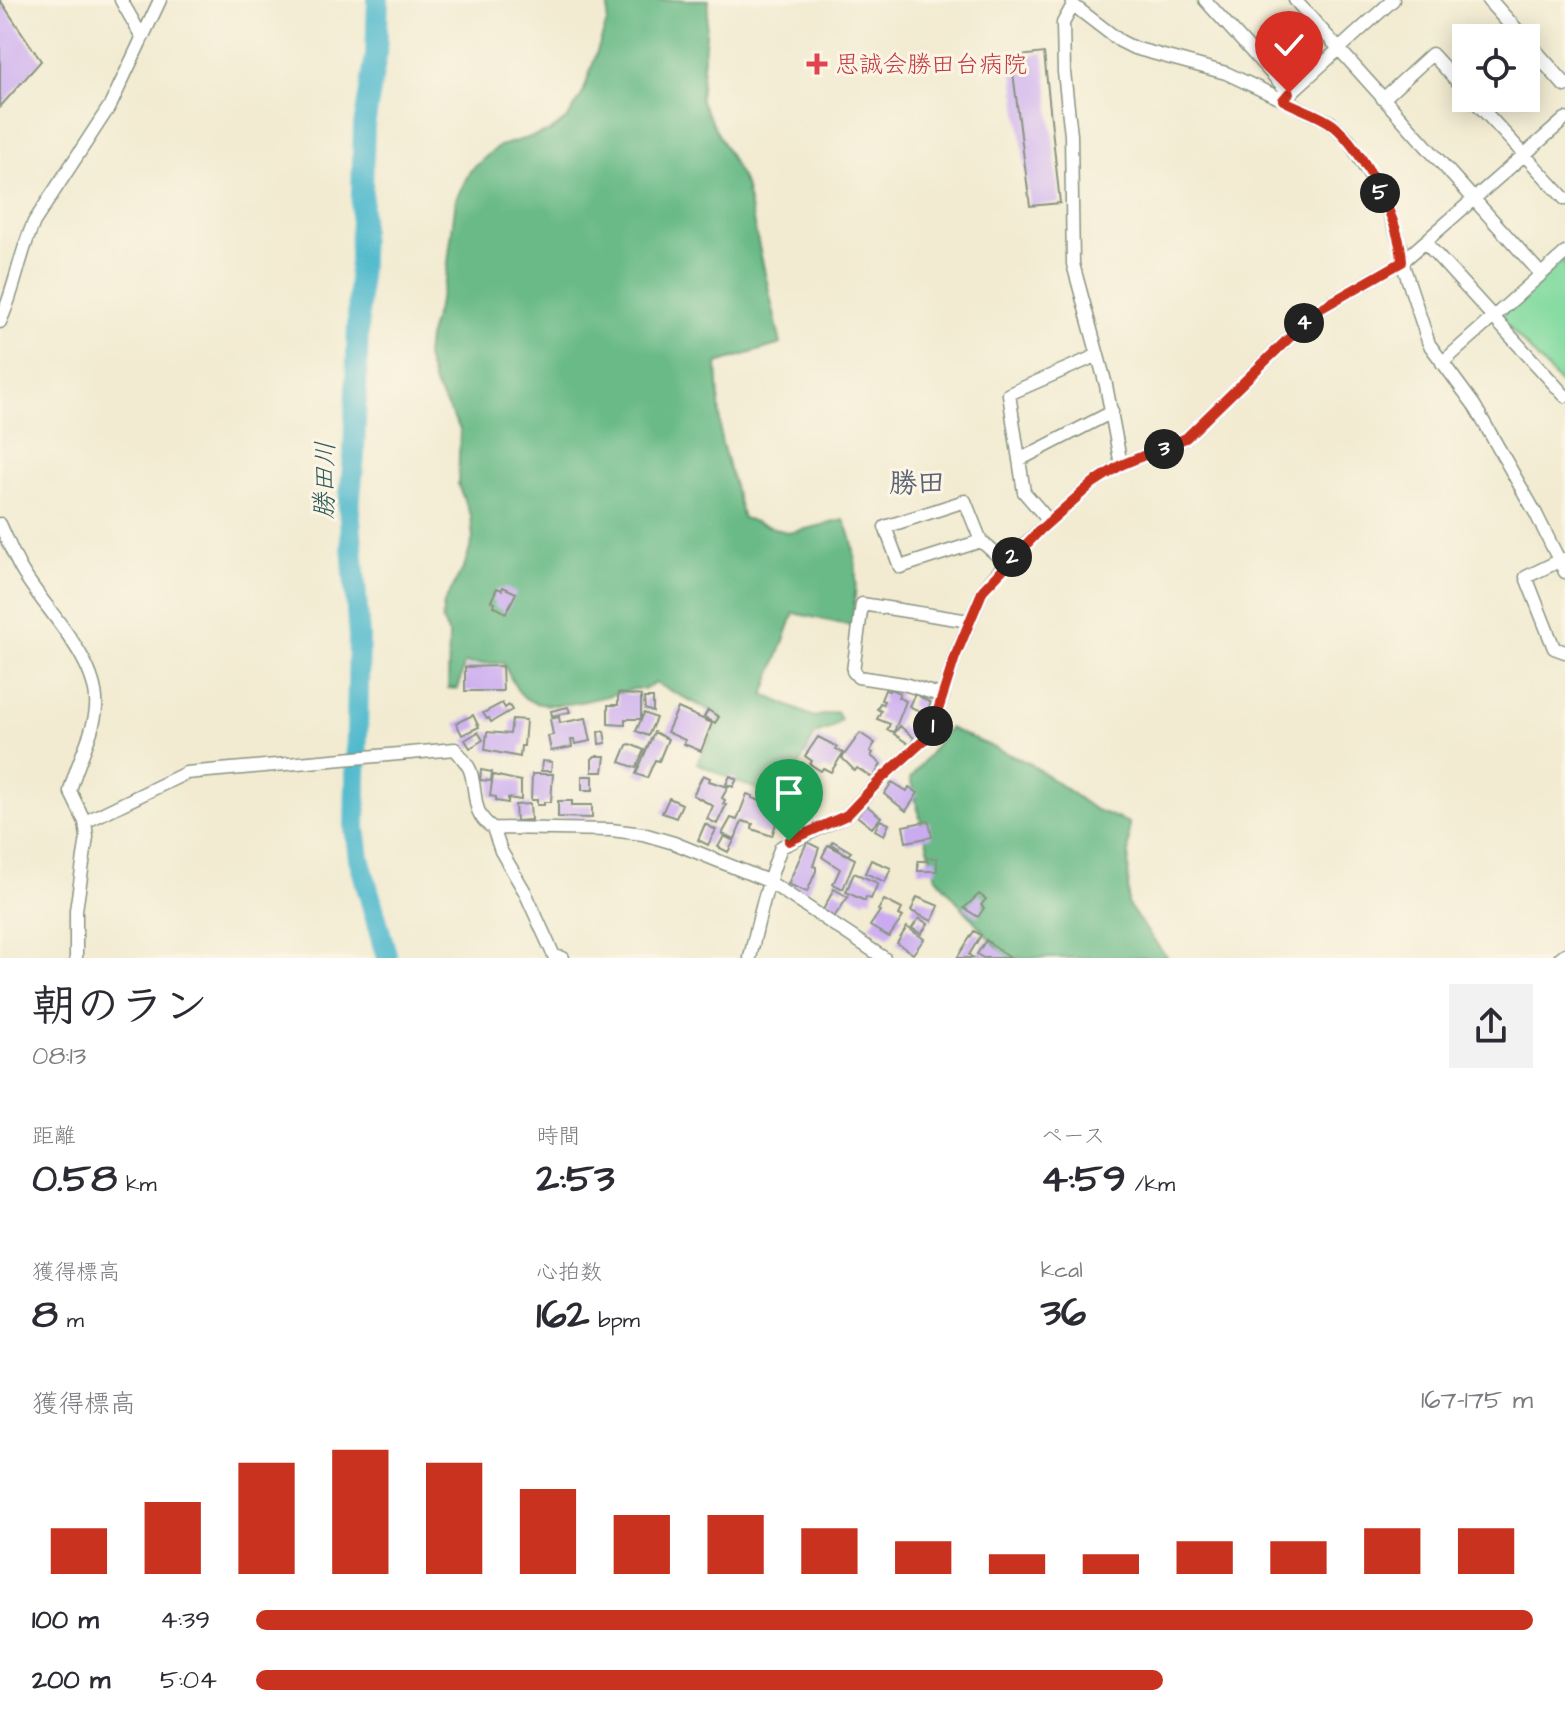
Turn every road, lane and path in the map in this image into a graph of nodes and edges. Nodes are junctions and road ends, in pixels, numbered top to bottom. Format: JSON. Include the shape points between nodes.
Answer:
{"nodes":[{"id":1,"x":121,"y":0,"type":"edge"},
{"id":2,"x":160,"y":0,"type":"edge"},
{"id":3,"x":1091,"y":0,"type":"edge"},
{"id":4,"x":1205,"y":0,"type":"edge"},
{"id":5,"x":1295,"y":0,"type":"edge"},
{"id":6,"x":1393,"y":0,"type":"edge"},
{"id":7,"x":1489,"y":0,"type":"edge"},
{"id":8,"x":1080,"y":9,"type":"junction"},
{"id":9,"x":1511,"y":24,"type":"edge"},
{"id":10,"x":142,"y":37,"type":"junction"},
{"id":11,"x":1338,"y":50,"type":"junction"},
{"id":12,"x":1540,"y":57,"type":"edge"},
{"id":13,"x":1452,"y":76,"type":"edge"},
{"id":14,"x":1565,"y":85,"type":"edge"},
{"id":15,"x":1286,"y":97,"type":"junction"},
{"id":16,"x":1383,"y":99,"type":"junction"},
{"id":17,"x":1485,"y":112,"type":"edge"},
{"id":18,"x":1565,"y":119,"type":"edge"},
{"id":19,"x":1524,"y":155,"type":"junction"},
{"id":20,"x":1565,"y":199,"type":"edge"},
{"id":21,"x":1473,"y":200,"type":"junction"},
{"id":22,"x":1425,"y":242,"type":"junction"},
{"id":23,"x":1565,"y":253,"type":"edge"},
{"id":24,"x":1402,"y":262,"type":"junction"},
{"id":25,"x":1541,"y":274,"type":"junction"},
{"id":26,"x":1493,"y":317,"type":"junction"},
{"id":27,"x":0,"y":322,"type":"edge"},
{"id":28,"x":1098,"y":355,"type":"junction"},
{"id":29,"x":1442,"y":363,"type":"junction"},
{"id":30,"x":1565,"y":396,"type":"edge"},
{"id":31,"x":1112,"y":412,"type":"junction"},
{"id":32,"x":1019,"y":460,"type":"junction"},
{"id":33,"x":1121,"y":465,"type":"junction"},
{"id":34,"x":1049,"y":521,"type":"junction"},
{"id":35,"x":0,"y":524,"type":"edge"},
{"id":36,"x":981,"y":541,"type":"junction"},
{"id":37,"x":1006,"y":563,"type":"junction"},
{"id":38,"x":1563,"y":564,"type":"edge"},
{"id":39,"x":969,"y":621,"type":"junction"},
{"id":40,"x":1565,"y":652,"type":"edge"},
{"id":41,"x":943,"y":696,"type":"junction"},
{"id":42,"x":85,"y":822,"type":"junction"},
{"id":43,"x":493,"y":828,"type":"junction"},
{"id":44,"x":768,"y":881,"type":"junction"},
{"id":45,"x":1565,"y":954,"type":"edge"},
{"id":46,"x":76,"y":958,"type":"edge"},
{"id":47,"x":563,"y":958,"type":"edge"},
{"id":48,"x":750,"y":958,"type":"edge"},
{"id":49,"x":884,"y":958,"type":"edge"},
{"id":50,"x":1560,"y":958,"type":"edge"}],
"edges":[{"from":1,"to":10,"type":"street"},
{"from":2,"to":10,"type":"street"},
{"from":3,"to":8,"type":"street"},
{"from":4,"to":15,"type":"street"},
{"from":5,"to":11,"type":"street"},
{"from":6,"to":11,"type":"street"},
{"from":7,"to":9,"type":"street"},
{"from":8,"to":15,"type":"street","via":[[1134,48],[1226,73]]},
{"from":8,"to":28,"type":"street","via":[[1073,5],[1063,23],[1071,239]]},
{"from":10,"to":27,"type":"street","via":[[111,104],[34,222]]},
{"from":11,"to":15,"type":"street"},
{"from":11,"to":16,"type":"street"},
{"from":12,"to":14,"type":"street"},
{"from":13,"to":16,"type":"street","via":[[1432,54]]},
{"from":15,"to":24,"type":"street","via":[[1330,122],[1349,140],[1387,206]]},
{"from":16,"to":21,"type":"street"},
{"from":17,"to":19,"type":"street"},
{"from":18,"to":19,"type":"street"},
{"from":19,"to":20,"type":"street"},
{"from":19,"to":21,"type":"street"},
{"from":21,"to":22,"type":"street"},
{"from":21,"to":25,"type":"street"},
{"from":22,"to":24,"type":"street"},
{"from":22,"to":26,"type":"street"},
{"from":23,"to":25,"type":"street"},
{"from":24,"to":29,"type":"street","via":[[1429,344]]},
{"from":24,"to":33,"type":"street","via":[[1318,310],[1186,438]]},
{"from":25,"to":26,"type":"street"},
{"from":26,"to":29,"type":"street"},
{"from":26,"to":30,"type":"street"},
{"from":28,"to":31,"type":"street"},
{"from":28,"to":32,"type":"street","via":[[1009,394]]},
{"from":29,"to":38,"type":"street","via":[[1474,405]]},
{"from":31,"to":32,"type":"street"},
{"from":31,"to":33,"type":"street"},
{"from":32,"to":34,"type":"street","via":[[1024,492]]},
{"from":33,"to":34,"type":"street"},
{"from":34,"to":37,"type":"street"},
{"from":35,"to":42,"type":"street","via":[[22,571],[64,627],[92,679],[96,711],[70,791]]},
{"from":36,"to":36,"type":"street","via":[[965,501],[885,527],[900,567]]},
{"from":36,"to":37,"type":"street"},
{"from":37,"to":39,"type":"street","via":[[983,590]]},
{"from":38,"to":40,"type":"street","via":[[1526,577],[1554,648]]},
{"from":39,"to":41,"type":"street"},
{"from":39,"to":41,"type":"street","via":[[862,604],[853,671],[858,677]]},
{"from":41,"to":44,"type":"street","via":[[930,735],[921,745],[847,815],[781,847]]},
{"from":42,"to":43,"type":"street","via":[[186,773],[455,749],[469,768],[477,810]]},
{"from":42,"to":46,"type":"street"},
{"from":43,"to":44,"type":"street","via":[[643,834]]},
{"from":43,"to":47,"type":"street","via":[[554,956]]},
{"from":44,"to":48,"type":"street"},
{"from":44,"to":49,"type":"street"},
{"from":45,"to":50,"type":"street"}]}
